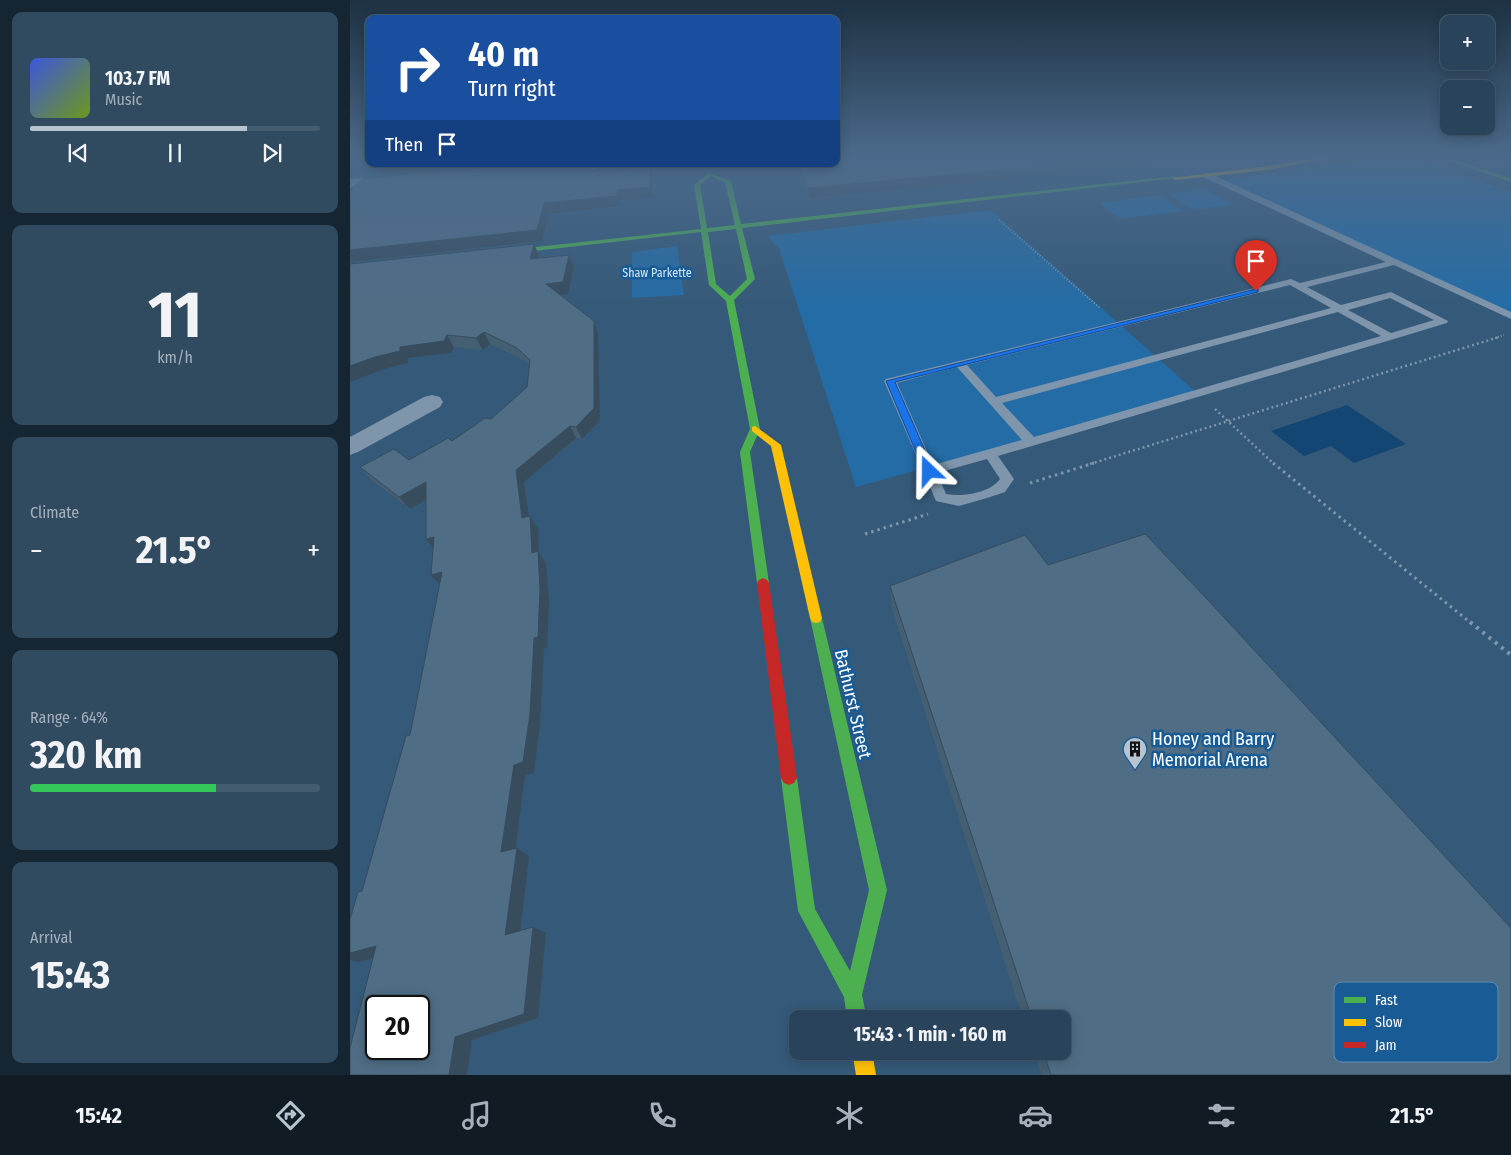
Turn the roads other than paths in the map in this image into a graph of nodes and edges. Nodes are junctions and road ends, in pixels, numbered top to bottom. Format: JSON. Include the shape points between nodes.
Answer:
{"nodes":[{"id":1,"x":700,"y":207,"type":"edge"},
{"id":2,"x":735,"y":207,"type":"edge"},
{"id":3,"x":918,"y":207,"type":"edge"},
{"id":4,"x":1274,"y":207,"type":"edge"},
{"id":5,"x":740,"y":227,"type":"junction"},
{"id":6,"x":704,"y":230,"type":"junction"},
{"id":7,"x":485,"y":254,"type":"edge"},
{"id":8,"x":1391,"y":262,"type":"junction"},
{"id":9,"x":1299,"y":286,"type":"junction"},
{"id":10,"x":730,"y":300,"type":"junction"},
{"id":11,"x":1339,"y":308,"type":"junction"},
{"id":12,"x":1511,"y":316,"type":"edge"},
{"id":13,"x":1390,"y":337,"type":"junction"},
{"id":14,"x":959,"y":363,"type":"junction"},
{"id":15,"x":994,"y":401,"type":"junction"},
{"id":16,"x":432,"y":402,"type":"dead end"},
{"id":17,"x":755,"y":429,"type":"junction"},
{"id":18,"x":1031,"y":442,"type":"junction"},
{"id":19,"x":350,"y":447,"type":"edge"},
{"id":20,"x":990,"y":454,"type":"junction"},
{"id":21,"x":929,"y":471,"type":"junction"},
{"id":22,"x":854,"y":995,"type":"junction"},
{"id":23,"x":856,"y":1010,"type":"edge"},
{"id":24,"x":864,"y":1060,"type":"edge"},
{"id":25,"x":866,"y":1075,"type":"edge"}],
"edges":[{"from":1,"to":6,"type":"main road"},
{"from":2,"to":5,"type":"main road"},
{"from":3,"to":5,"type":"main road"},
{"from":4,"to":8,"type":"lane"},
{"from":5,"to":6,"type":"main road"},
{"from":5,"to":10,"type":"main road","via":[[752,279]]},
{"from":6,"to":7,"type":"main road"},
{"from":6,"to":10,"type":"main road","via":[[713,284]]},
{"from":8,"to":9,"type":"lane"},
{"from":8,"to":12,"type":"lane"},
{"from":9,"to":11,"type":"lane"},
{"from":9,"to":14,"type":"lane","via":[[1291,282]]},
{"from":10,"to":17,"type":"main road"},
{"from":11,"to":13,"type":"lane"},
{"from":11,"to":13,"type":"lane","via":[[1391,295],[1442,322]]},
{"from":11,"to":15,"type":"lane"},
{"from":13,"to":18,"type":"lane"},
{"from":14,"to":15,"type":"lane"},
{"from":14,"to":21,"type":"lane","via":[[890,381]]},
{"from":15,"to":18,"type":"lane"},
{"from":16,"to":19,"type":"street"},
{"from":17,"to":22,"type":"main road","name":"Bathurst Street","via":[[744,452],[807,912]]},
{"from":17,"to":22,"type":"main road","name":"Bathurst Street","via":[[776,446],[878,890]]},
{"from":18,"to":20,"type":"lane"},
{"from":20,"to":21,"type":"lane"},
{"from":20,"to":21,"type":"lane","via":[[1007,480],[1000,489],[959,501],[942,498]]},
{"from":22,"to":23,"type":"main road","name":"Bathurst Street"},
{"from":24,"to":25,"type":"main road"}]}
